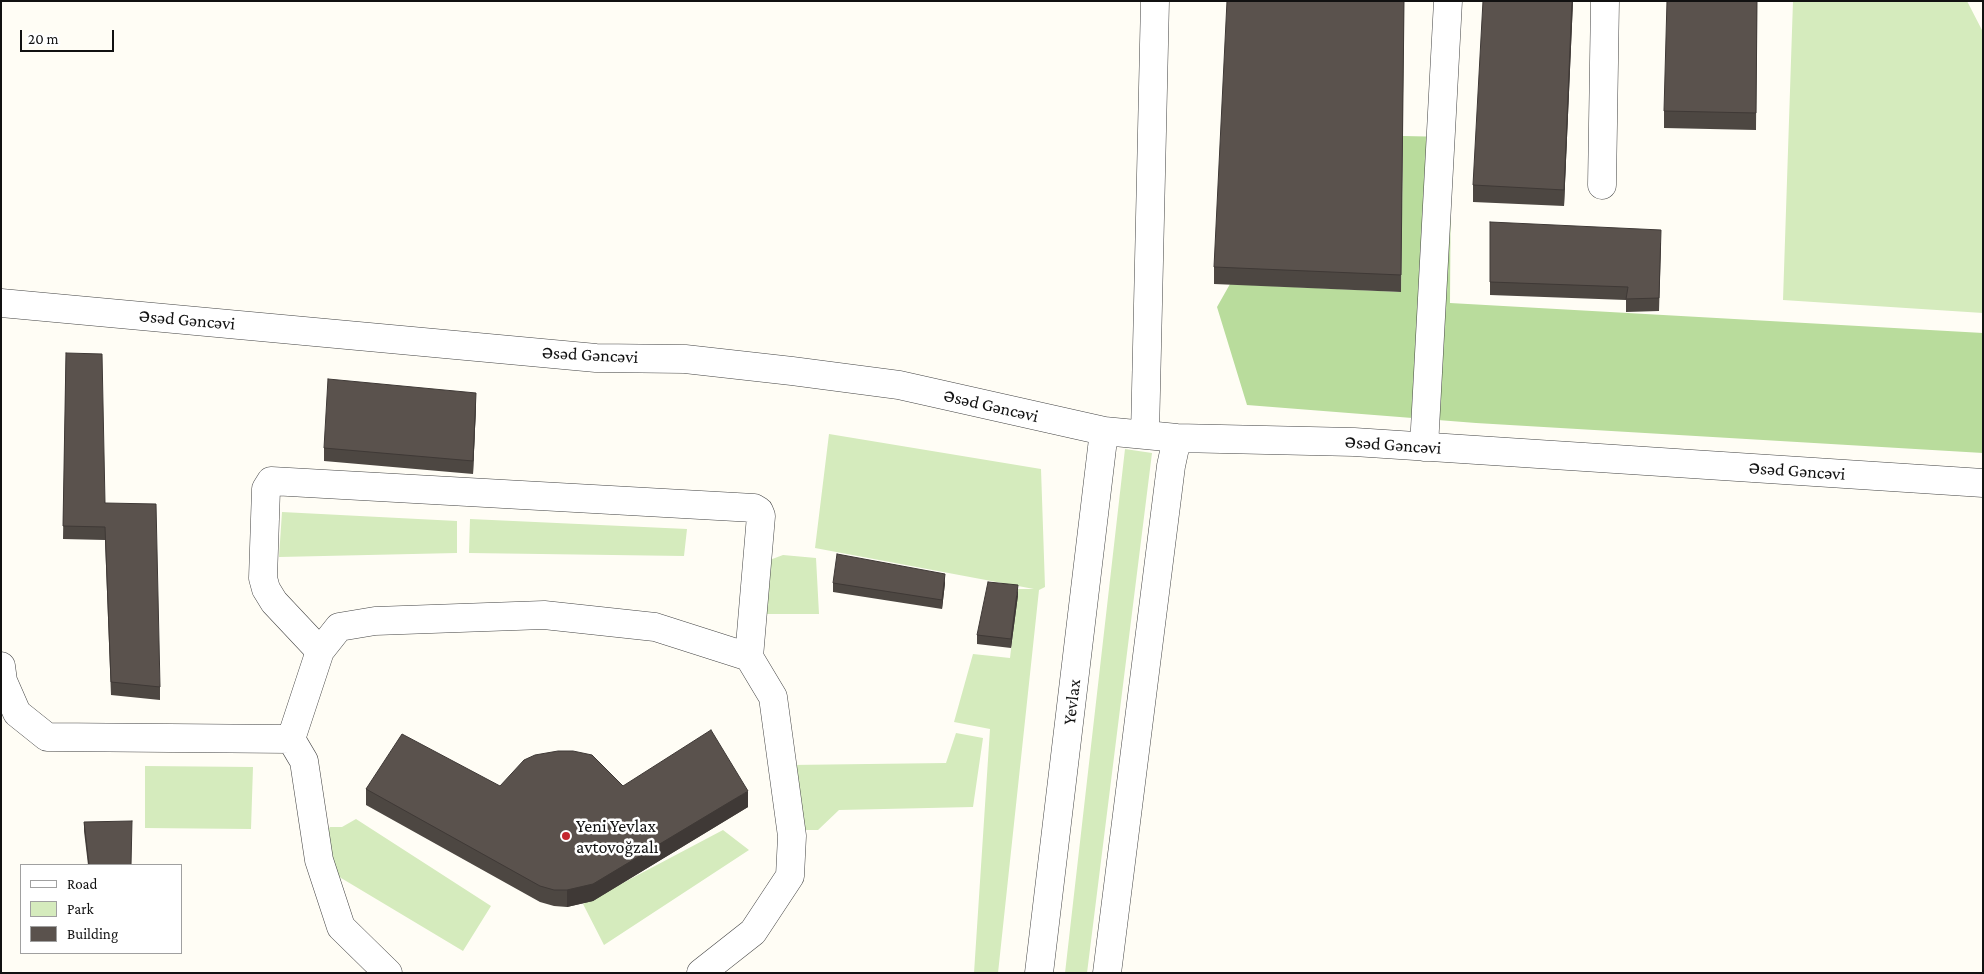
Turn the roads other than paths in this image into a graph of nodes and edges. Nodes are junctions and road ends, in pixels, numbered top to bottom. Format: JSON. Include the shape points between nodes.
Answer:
{"nodes":[{"id":1,"x":1155,"y":1,"type":"edge"},
{"id":2,"x":1448,"y":1,"type":"edge"},
{"id":3,"x":1605,"y":1,"type":"edge"},
{"id":4,"x":1602,"y":185,"type":"dead end"},
{"id":5,"x":1,"y":303,"type":"edge"},
{"id":6,"x":1104,"y":431,"type":"junction"},
{"id":7,"x":1145,"y":434,"type":"junction"},
{"id":8,"x":1177,"y":438,"type":"junction"},
{"id":9,"x":1424,"y":447,"type":"junction"},
{"id":10,"x":1983,"y":483,"type":"edge"},
{"id":11,"x":320,"y":651,"type":"junction"},
{"id":12,"x":749,"y":657,"type":"junction"},
{"id":13,"x":1,"y":666,"type":"edge"},
{"id":14,"x":291,"y":739,"type":"junction"},
{"id":15,"x":388,"y":973,"type":"edge"},
{"id":16,"x":701,"y":973,"type":"edge"},
{"id":17,"x":1039,"y":973,"type":"edge"},
{"id":18,"x":1107,"y":973,"type":"edge"}],
"edges":[{"from":1,"to":7,"type":"street"},
{"from":2,"to":9,"type":"street"},
{"from":3,"to":4,"type":"street"},
{"from":5,"to":6,"type":"street","name":"Əsəd Gəncəvi","via":[[596,358],[685,359],[792,371],[899,385]]},
{"from":6,"to":7,"type":"street","name":"Əsəd Gəncəvi"},
{"from":6,"to":17,"type":"street","name":"Yevlax"},
{"from":7,"to":8,"type":"street","name":"Əsəd Gəncəvi"},
{"from":8,"to":9,"type":"street","name":"Əsəd Gəncəvi"},
{"from":8,"to":18,"type":"street"},
{"from":9,"to":10,"type":"street","name":"Əsəd Gəncəvi"},
{"from":11,"to":12,"type":"street","via":[[339,627],[375,621],[544,615],[655,627]]},
{"from":11,"to":12,"type":"street","via":[[274,602],[266,589],[263,578],[266,490],[271,481],[754,508],[762,516]]},
{"from":11,"to":14,"type":"street"},
{"from":12,"to":16,"type":"street","via":[[772,697],[792,836],[790,876],[753,932]]},
{"from":13,"to":14,"type":"street","via":[[3,681],[17,713],[47,737]]},
{"from":14,"to":15,"type":"street","via":[[304,761],[319,860],[341,927]]}]}
